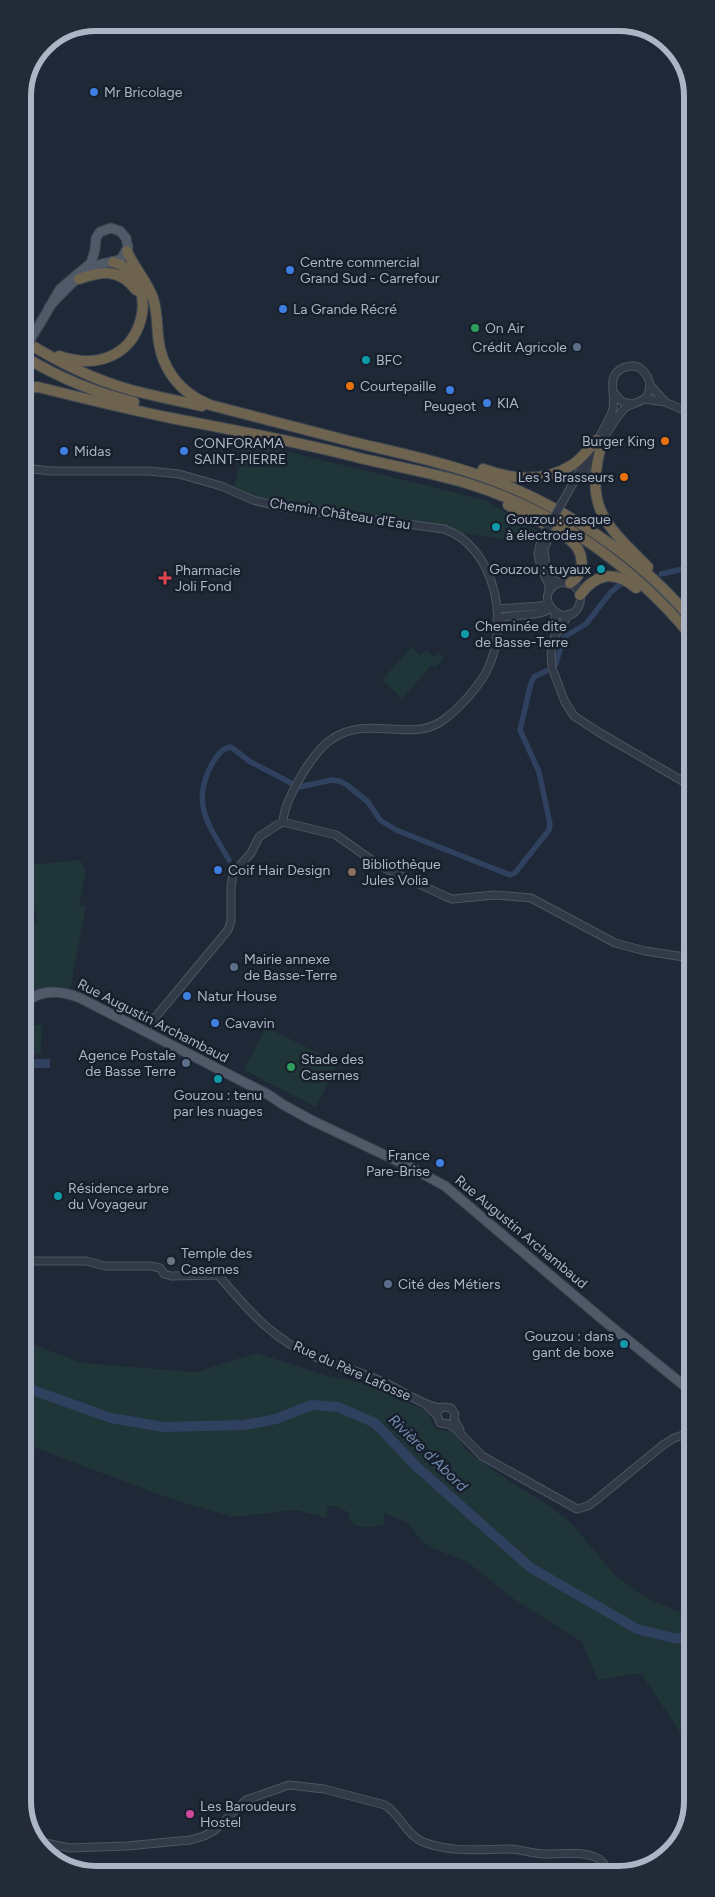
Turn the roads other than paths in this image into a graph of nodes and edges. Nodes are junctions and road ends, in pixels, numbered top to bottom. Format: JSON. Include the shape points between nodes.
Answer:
{"nodes":[{"id":1,"x":95,"y":250,"type":"junction"},
{"id":2,"x":127,"y":251,"type":"junction"},
{"id":3,"x":111,"y":262,"type":"junction"},
{"id":4,"x":78,"y":279,"type":"junction"},
{"id":5,"x":142,"y":302,"type":"junction"},
{"id":6,"x":49,"y":307,"type":"junction"},
{"id":7,"x":31,"y":335,"type":"edge"},
{"id":8,"x":31,"y":346,"type":"edge"},
{"id":9,"x":31,"y":348,"type":"edge"},
{"id":10,"x":31,"y":360,"type":"edge"},
{"id":11,"x":650,"y":386,"type":"junction"},
{"id":12,"x":31,"y":387,"type":"edge"},
{"id":13,"x":613,"y":393,"type":"junction"},
{"id":14,"x":644,"y":399,"type":"junction"},
{"id":15,"x":665,"y":402,"type":"junction"},
{"id":16,"x":631,"y":404,"type":"junction"},
{"id":17,"x":684,"y":410,"type":"edge"},
{"id":18,"x":312,"y":431,"type":"junction"},
{"id":19,"x":285,"y":440,"type":"junction"},
{"id":20,"x":599,"y":441,"type":"junction"},
{"id":21,"x":404,"y":454,"type":"junction"},
{"id":22,"x":31,"y":469,"type":"edge"},
{"id":23,"x":465,"y":482,"type":"junction"},
{"id":24,"x":543,"y":568,"type":"junction"},
{"id":25,"x":565,"y":583,"type":"junction"},
{"id":26,"x":549,"y":592,"type":"junction"},
{"id":27,"x":580,"y":595,"type":"junction"},
{"id":28,"x":551,"y":608,"type":"junction"},
{"id":29,"x":497,"y":609,"type":"junction"},
{"id":30,"x":684,"y":610,"type":"edge"},
{"id":31,"x":684,"y":611,"type":"edge"},
{"id":32,"x":569,"y":614,"type":"junction"},
{"id":33,"x":498,"y":619,"type":"junction"},
{"id":34,"x":684,"y":628,"type":"edge"},
{"id":35,"x":555,"y":635,"type":"junction"},
{"id":36,"x":684,"y":638,"type":"edge"},
{"id":37,"x":684,"y":782,"type":"edge"},
{"id":38,"x":283,"y":822,"type":"junction"},
{"id":39,"x":684,"y":957,"type":"edge"},
{"id":40,"x":31,"y":998,"type":"edge"},
{"id":41,"x":144,"y":1031,"type":"junction"},
{"id":42,"x":31,"y":1262,"type":"edge"},
{"id":43,"x":626,"y":1338,"type":"junction"},
{"id":44,"x":684,"y":1378,"type":"edge"},
{"id":45,"x":684,"y":1385,"type":"edge"},
{"id":46,"x":438,"y":1412,"type":"junction"},
{"id":47,"x":451,"y":1422,"type":"junction"},
{"id":48,"x":684,"y":1434,"type":"edge"},
{"id":49,"x":681,"y":1435,"type":"junction"},
{"id":50,"x":684,"y":1435,"type":"edge"},
{"id":51,"x":47,"y":1843,"type":"edge"},
{"id":52,"x":605,"y":1866,"type":"edge"}],
"edges":[{"from":1,"to":2,"type":"main road","via":[[100,232],[111,228],[124,234]]},
{"from":1,"to":3,"type":"main road","via":[[103,260]]},
{"from":1,"to":6,"type":"main road","via":[[88,267],[60,289]]},
{"from":2,"to":3,"type":"main road"},
{"from":2,"to":18,"type":"highway","via":[[152,295],[159,346],[170,375],[179,386],[191,397],[210,405]]},
{"from":3,"to":4,"type":"main road","via":[[94,267]]},
{"from":3,"to":5,"type":"highway","via":[[125,267],[134,278]]},
{"from":4,"to":5,"type":"highway","via":[[98,273],[120,276],[136,289]]},
{"from":4,"to":6,"type":"main road"},
{"from":5,"to":8,"type":"highway","via":[[140,322],[134,337],[124,349],[105,360],[68,359]]},
{"from":6,"to":7,"type":"main road","bridge":true},
{"from":9,"to":18,"type":"highway","via":[[130,390]]},
{"from":10,"to":19,"type":"highway","via":[[126,400]]},
{"from":11,"to":13,"type":"street","via":[[642,370],[625,367],[613,378]]},
{"from":11,"to":14,"type":"street"},
{"from":11,"to":15,"type":"street"},
{"from":12,"to":19,"type":"highway"},
{"from":13,"to":16,"type":"street","via":[[621,401]]},
{"from":13,"to":20,"type":"street","via":[[612,412]]},
{"from":14,"to":15,"type":"street"},
{"from":14,"to":16,"type":"street"},
{"from":15,"to":17,"type":"street"},
{"from":16,"to":20,"type":"street"},
{"from":18,"to":21,"type":"highway"},
{"from":19,"to":23,"type":"highway"},
{"from":20,"to":21,"type":"highway","via":[[572,465],[535,478],[519,479],[453,460]]},
{"from":20,"to":24,"type":"street","bridge":true,"via":[[541,540],[538,554]]},
{"from":20,"to":30,"type":"highway","via":[[594,485],[601,512],[624,544]]},
{"from":21,"to":31,"type":"highway","via":[[496,481],[556,509],[623,554]]},
{"from":22,"to":29,"type":"street","name":"Chemin Château d'Eau","via":[[179,474],[280,507],[444,529],[459,535],[479,557],[488,574]]},
{"from":23,"to":25,"type":"highway","via":[[575,544],[582,558],[580,573],[576,579]]},
{"from":23,"to":34,"type":"highway","via":[[535,511],[582,538],[644,587]]},
{"from":24,"to":25,"type":"street","via":[[555,581]]},
{"from":24,"to":26,"type":"street"},
{"from":25,"to":26,"type":"street"},
{"from":25,"to":27,"type":"street","via":[[574,586]]},
{"from":26,"to":28,"type":"street"},
{"from":27,"to":32,"type":"street","via":[[579,605]]},
{"from":27,"to":36,"type":"highway","via":[[595,580],[608,576],[620,578],[634,586]]},
{"from":28,"to":29,"type":"street"},
{"from":28,"to":32,"type":"street","via":[[564,615]]},
{"from":28,"to":33,"type":"street"},
{"from":28,"to":35,"type":"street"},
{"from":29,"to":33,"type":"street","name":"Chemin Château d'Eau"},
{"from":32,"to":35,"type":"street"},
{"from":33,"to":38,"type":"street","name":"Chemin Château d'Eau","via":[[494,650],[485,674],[451,713],[425,728],[362,727],[331,739],[312,758],[285,810]]},
{"from":35,"to":37,"type":"street","via":[[552,668],[574,716]]},
{"from":38,"to":39,"type":"street","via":[[336,835],[380,866],[452,899],[495,895],[527,898],[615,943]]},
{"from":38,"to":41,"type":"street","via":[[259,837],[251,853],[233,873],[228,930]]},
{"from":40,"to":41,"type":"main road","name":"Rue Augustin Archambaud","via":[[43,993],[66,993]]},
{"from":41,"to":43,"type":"main road","name":"Rue Augustin Archambaud","via":[[330,1130],[430,1177],[459,1197]]},
{"from":42,"to":46,"type":"street","name":"Rue du Père Lafosse","via":[[86,1261],[105,1266],[151,1266],[171,1276],[218,1275],[257,1320],[286,1342],[312,1356],[382,1381]]},
{"from":43,"to":44,"type":"main road","name":"Rue Augustin Archambaud"},
{"from":43,"to":45,"type":"main road","name":"Rue Augustin Archambaud"},
{"from":46,"to":47,"type":"street","via":[[440,1423]]},
{"from":46,"to":47,"type":"street","via":[[445,1406],[451,1408],[455,1414]]},
{"from":47,"to":49,"type":"street","via":[[482,1456],[574,1508],[583,1508],[596,1500],[663,1445]]},
{"from":48,"to":49,"type":"street"},
{"from":49,"to":50,"type":"street"},
{"from":51,"to":52,"type":"street","via":[[70,1848],[190,1840],[215,1830],[246,1800],[289,1785],[324,1789],[384,1805],[425,1843],[462,1851],[512,1849],[536,1854],[588,1855],[601,1860]]}]}
